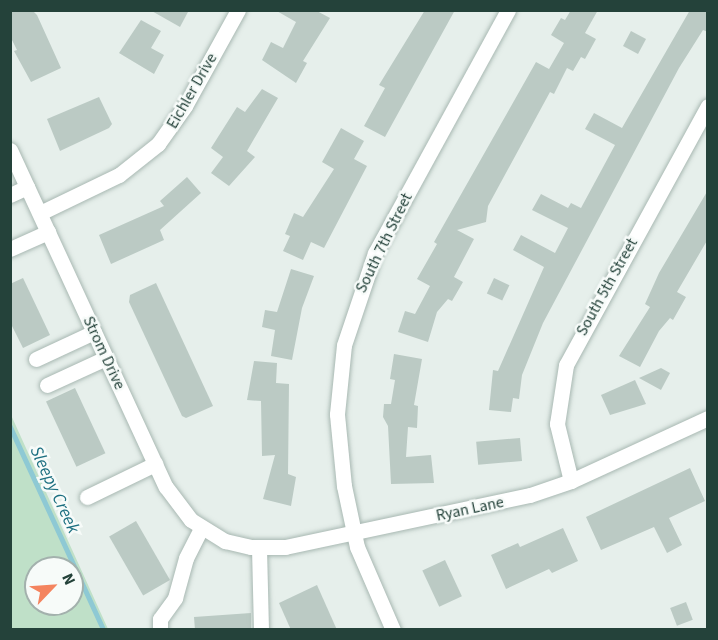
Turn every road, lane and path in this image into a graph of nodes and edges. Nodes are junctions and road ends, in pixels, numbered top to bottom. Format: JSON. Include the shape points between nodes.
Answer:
{"nodes":[{"id":1,"x":238,"y":10,"type":"edge"},
{"id":2,"x":508,"y":10,"type":"edge"},
{"id":3,"x":708,"y":106,"type":"edge"},
{"id":4,"x":10,"y":150,"type":"edge"},
{"id":5,"x":27,"y":187,"type":"junction"},
{"id":6,"x":10,"y":195,"type":"edge"},
{"id":7,"x":40,"y":213,"type":"junction"},
{"id":8,"x":48,"y":232,"type":"junction"},
{"id":9,"x":10,"y":249,"type":"edge"},
{"id":10,"x":94,"y":332,"type":"junction"},
{"id":11,"x":106,"y":358,"type":"junction"},
{"id":12,"x":36,"y":359,"type":"dead end"},
{"id":13,"x":48,"y":385,"type":"dead end"},
{"id":14,"x":708,"y":418,"type":"edge"},
{"id":15,"x":155,"y":464,"type":"junction"},
{"id":16,"x":571,"y":481,"type":"junction"},
{"id":17,"x":87,"y":497,"type":"dead end"},
{"id":18,"x":201,"y":528,"type":"junction"},
{"id":19,"x":353,"y":534,"type":"junction"},
{"id":20,"x":219,"y":539,"type":"joint"},
{"id":21,"x":259,"y":548,"type":"junction"},
{"id":22,"x":160,"y":630,"type":"edge"},
{"id":23,"x":261,"y":630,"type":"edge"},
{"id":24,"x":393,"y":630,"type":"edge"}],
"edges":[{"from":1,"to":7,"type":"street","name":"Eichler Drive","via":[[186,106],[158,144],[118,175]]},
{"from":2,"to":19,"type":"street","name":"South 7th Street","via":[[380,245],[352,313],[342,355],[337,424]]},
{"from":3,"to":16,"type":"street","name":"South 5th Street","via":[[566,365],[557,424]]},
{"from":4,"to":5,"type":"street","name":"Strom Drive"},
{"from":5,"to":6,"type":"street"},
{"from":5,"to":7,"type":"street","name":"Strom Drive"},
{"from":7,"to":8,"type":"street","name":"Strom Drive"},
{"from":8,"to":9,"type":"street"},
{"from":8,"to":10,"type":"street","name":"Strom Drive"},
{"from":10,"to":11,"type":"street","name":"Strom Drive"},
{"from":10,"to":12,"type":"street"},
{"from":11,"to":13,"type":"street"},
{"from":11,"to":15,"type":"street","name":"Strom Drive"},
{"from":14,"to":16,"type":"street","name":"Ryan Lane"},
{"from":15,"to":17,"type":"street"},
{"from":15,"to":18,"type":"street","name":"Strom Drive","via":[[177,504]]},
{"from":16,"to":19,"type":"street","name":"Ryan Lane","via":[[521,498]]},
{"from":18,"to":20,"type":"street","name":"Strom Drive"},
{"from":18,"to":22,"type":"street","via":[[186,558],[175,598],[160,619]]},
{"from":19,"to":21,"type":"street","name":"Ryan Lane","via":[[285,548]]},
{"from":19,"to":24,"type":"street","name":"South 7th Street"},
{"from":20,"to":21,"type":"street","name":"Ryan Lane"},
{"from":21,"to":23,"type":"street"}]}
